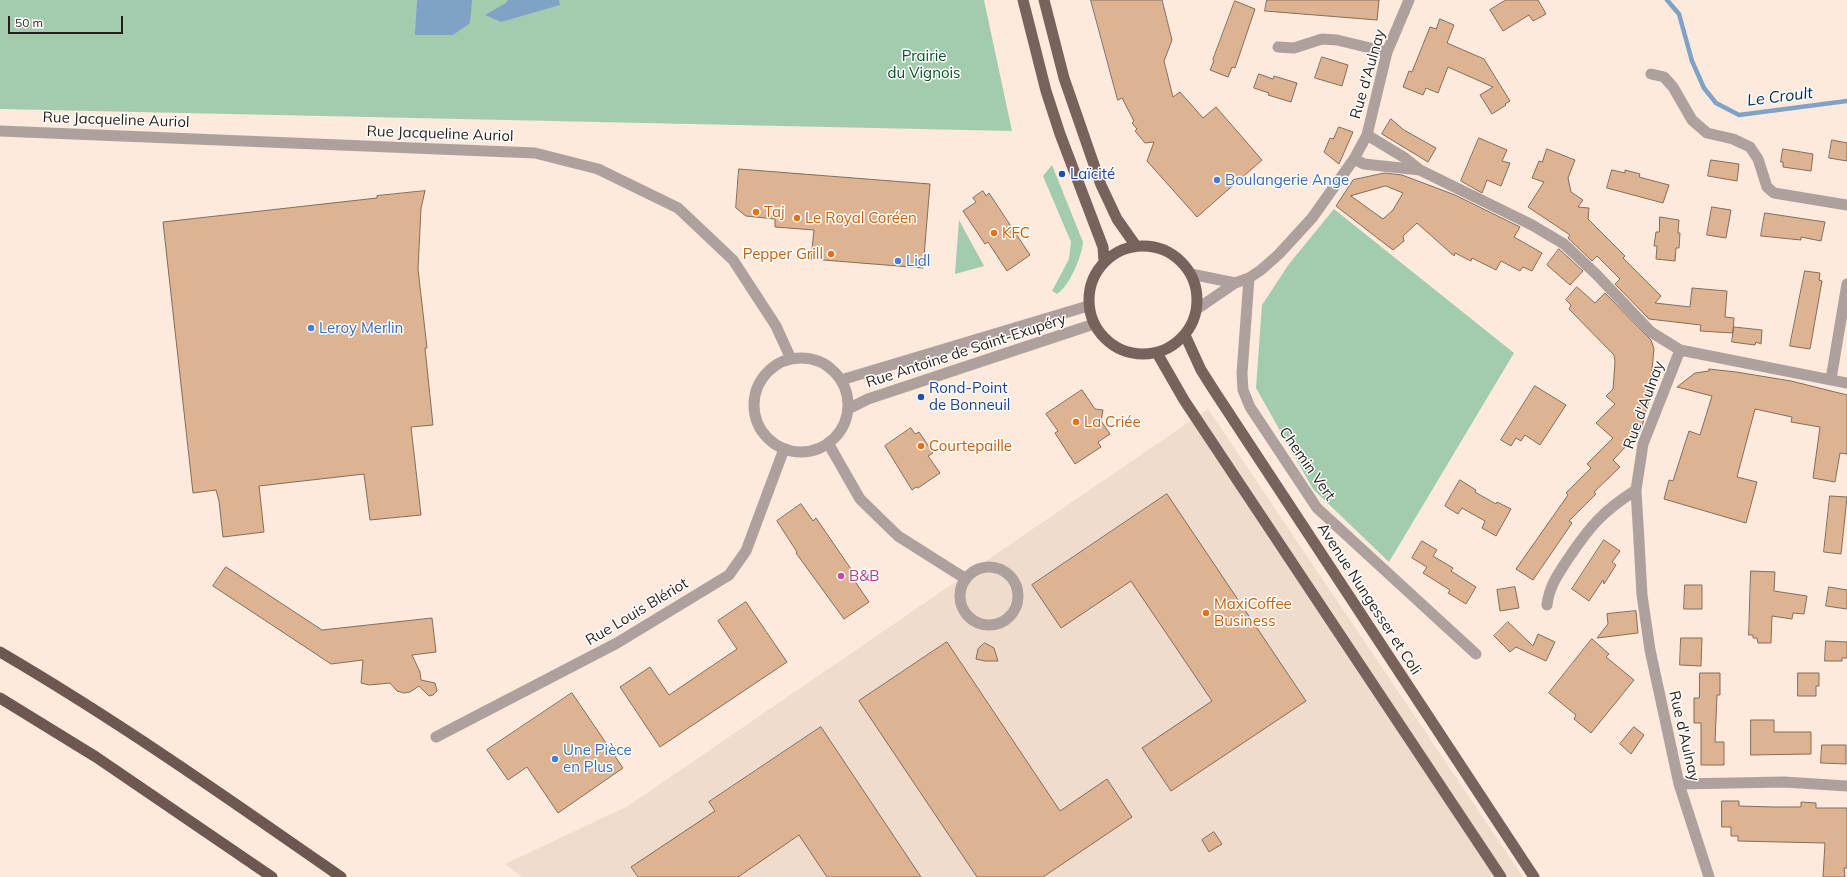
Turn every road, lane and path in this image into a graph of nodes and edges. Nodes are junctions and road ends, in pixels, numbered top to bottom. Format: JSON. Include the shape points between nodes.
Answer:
{"nodes":[{"id":1,"x":1023,"y":0,"type":"edge"},
{"id":2,"x":1044,"y":0,"type":"edge"},
{"id":3,"x":1409,"y":0,"type":"edge"},
{"id":4,"x":1278,"y":47,"type":"dead end"},
{"id":5,"x":1387,"y":52,"type":"junction"},
{"id":6,"x":1651,"y":74,"type":"dead end"},
{"id":7,"x":0,"y":131,"type":"edge"},
{"id":8,"x":1366,"y":135,"type":"junction"},
{"id":9,"x":1354,"y":159,"type":"junction"},
{"id":10,"x":1420,"y":170,"type":"junction"},
{"id":11,"x":1847,"y":205,"type":"edge"},
{"id":12,"x":1136,"y":246,"type":"junction"},
{"id":13,"x":1104,"y":261,"type":"junction"},
{"id":14,"x":1191,"y":274,"type":"junction"},
{"id":15,"x":1249,"y":278,"type":"junction"},
{"id":16,"x":1235,"y":283,"type":"junction"},
{"id":17,"x":1847,"y":284,"type":"edge"},
{"id":18,"x":1088,"y":306,"type":"junction"},
{"id":19,"x":1197,"y":309,"type":"junction"},
{"id":20,"x":1094,"y":324,"type":"junction"},
{"id":21,"x":1185,"y":335,"type":"junction"},
{"id":22,"x":1680,"y":350,"type":"junction"},
{"id":23,"x":1157,"y":352,"type":"junction"},
{"id":24,"x":791,"y":358,"type":"junction"},
{"id":25,"x":1831,"y":379,"type":"junction"},
{"id":26,"x":841,"y":380,"type":"junction"},
{"id":27,"x":1847,"y":383,"type":"edge"},
{"id":28,"x":848,"y":409,"type":"junction"},
{"id":29,"x":828,"y":443,"type":"junction"},
{"id":30,"x":784,"y":449,"type":"junction"},
{"id":31,"x":1636,"y":490,"type":"junction"},
{"id":32,"x":966,"y":579,"type":"junction"},
{"id":33,"x":1547,"y":605,"type":"dead end"},
{"id":34,"x":0,"y":652,"type":"edge"},
{"id":35,"x":1476,"y":654,"type":"dead end"},
{"id":36,"x":0,"y":698,"type":"edge"},
{"id":37,"x":436,"y":737,"type":"dead end"},
{"id":38,"x":1679,"y":784,"type":"junction"},
{"id":39,"x":1847,"y":786,"type":"edge"},
{"id":40,"x":272,"y":877,"type":"edge"},
{"id":41,"x":341,"y":877,"type":"edge"},
{"id":42,"x":1501,"y":877,"type":"edge"},
{"id":43,"x":1534,"y":877,"type":"edge"},
{"id":44,"x":1709,"y":877,"type":"edge"}],
"edges":[{"from":1,"to":13,"type":"main road","via":[[1046,91],[1103,247]]},
{"from":2,"to":12,"type":"main road","via":[[1064,78],[1101,185],[1117,219]]},
{"from":3,"to":5,"type":"street","name":"Rue d'Aulnay"},
{"from":4,"to":5,"type":"street","via":[[1294,48],[1330,40]]},
{"from":5,"to":8,"type":"street","name":"Rue d'Aulnay"},
{"from":6,"to":11,"type":"street","via":[[1664,77],[1692,120],[1707,132],[1750,146],[1758,159],[1767,187],[1774,193]]},
{"from":7,"to":24,"type":"street","name":"Rue Jacqueline Auriol","via":[[535,153],[598,168],[678,208],[733,260],[776,326]]},
{"from":8,"to":9,"type":"street","name":"Rue d'Aulnay"},
{"from":8,"to":10,"type":"street","name":"Rue d'Aulnay"},
{"from":9,"to":10,"type":"street","name":"Rue d'Aulnay","via":[[1364,164]]},
{"from":9,"to":15,"type":"street","name":"Rue d'Aulnay","via":[[1312,218],[1279,254]]},
{"from":10,"to":22,"type":"street","name":"Rue d'Aulnay","via":[[1532,225],[1564,244],[1651,332]]},
{"from":12,"to":13,"type":"main road","via":[[1116,252]]},
{"from":12,"to":14,"type":"main road","via":[[1147,245],[1164,250],[1180,260]]},
{"from":13,"to":18,"type":"main road","via":[[1094,274]]},
{"from":14,"to":16,"type":"street"},
{"from":14,"to":19,"type":"main road","via":[[1198,297]]},
{"from":15,"to":16,"type":"street","name":"Rue d'Aulnay"},
{"from":15,"to":35,"type":"street","name":"Chemin Vert","via":[[1242,372],[1243,390],[1250,407],[1317,508]]},
{"from":16,"to":19,"type":"street","name":"Rue d'Aulnay"},
{"from":17,"to":25,"type":"street"},
{"from":18,"to":20,"type":"main road"},
{"from":18,"to":26,"type":"street","name":"Rue Antoine de Saint-Exupéry"},
{"from":19,"to":21,"type":"main road"},
{"from":20,"to":23,"type":"main road","via":[[1105,339],[1120,349],[1138,354]]},
{"from":20,"to":28,"type":"street","name":"Rue Antoine de Saint-Exupéry","via":[[868,399]]},
{"from":21,"to":23,"type":"main road","via":[[1172,346]]},
{"from":21,"to":43,"type":"main road","name":"Avenue Nungesser et Coli","via":[[1201,370],[1215,392]]},
{"from":22,"to":25,"type":"street"},
{"from":22,"to":31,"type":"street","name":"Rue d'Aulnay","via":[[1643,444]]},
{"from":23,"to":42,"type":"main road","via":[[1184,400]]},
{"from":24,"to":26,"type":"street","via":[[807,358],[823,363]]},
{"from":24,"to":30,"type":"street","via":[[776,365],[764,375],[756,390],[754,404],[756,420],[762,431],[773,443]]},
{"from":25,"to":27,"type":"street"},
{"from":26,"to":28,"type":"street"},
{"from":28,"to":29,"type":"street","via":[[838,433]]},
{"from":29,"to":30,"type":"street","via":[[814,450],[800,452]]},
{"from":29,"to":32,"type":"street","via":[[860,499],[898,536]]},
{"from":30,"to":37,"type":"street","name":"Rue Louis Blériot","via":[[746,551],[729,575],[617,643]]},
{"from":31,"to":33,"type":"street","via":[[1615,504],[1589,529],[1554,579]]},
{"from":31,"to":38,"type":"street","name":"Rue d'Aulnay","via":[[1642,595],[1648,644]]},
{"from":32,"to":32,"type":"street","via":[[962,586],[961,602],[963,610],[975,622],[983,625],[999,624],[1012,614],[1018,599],[1015,582],[1010,576],[996,568],[987,567],[972,573]]},
{"from":34,"to":41,"type":"highway","via":[[174,762]]},
{"from":36,"to":40,"type":"highway","via":[[96,757]]},
{"from":38,"to":39,"type":"street","via":[[1784,782]]},
{"from":38,"to":44,"type":"street","name":"Rue d'Aulnay"}]}
